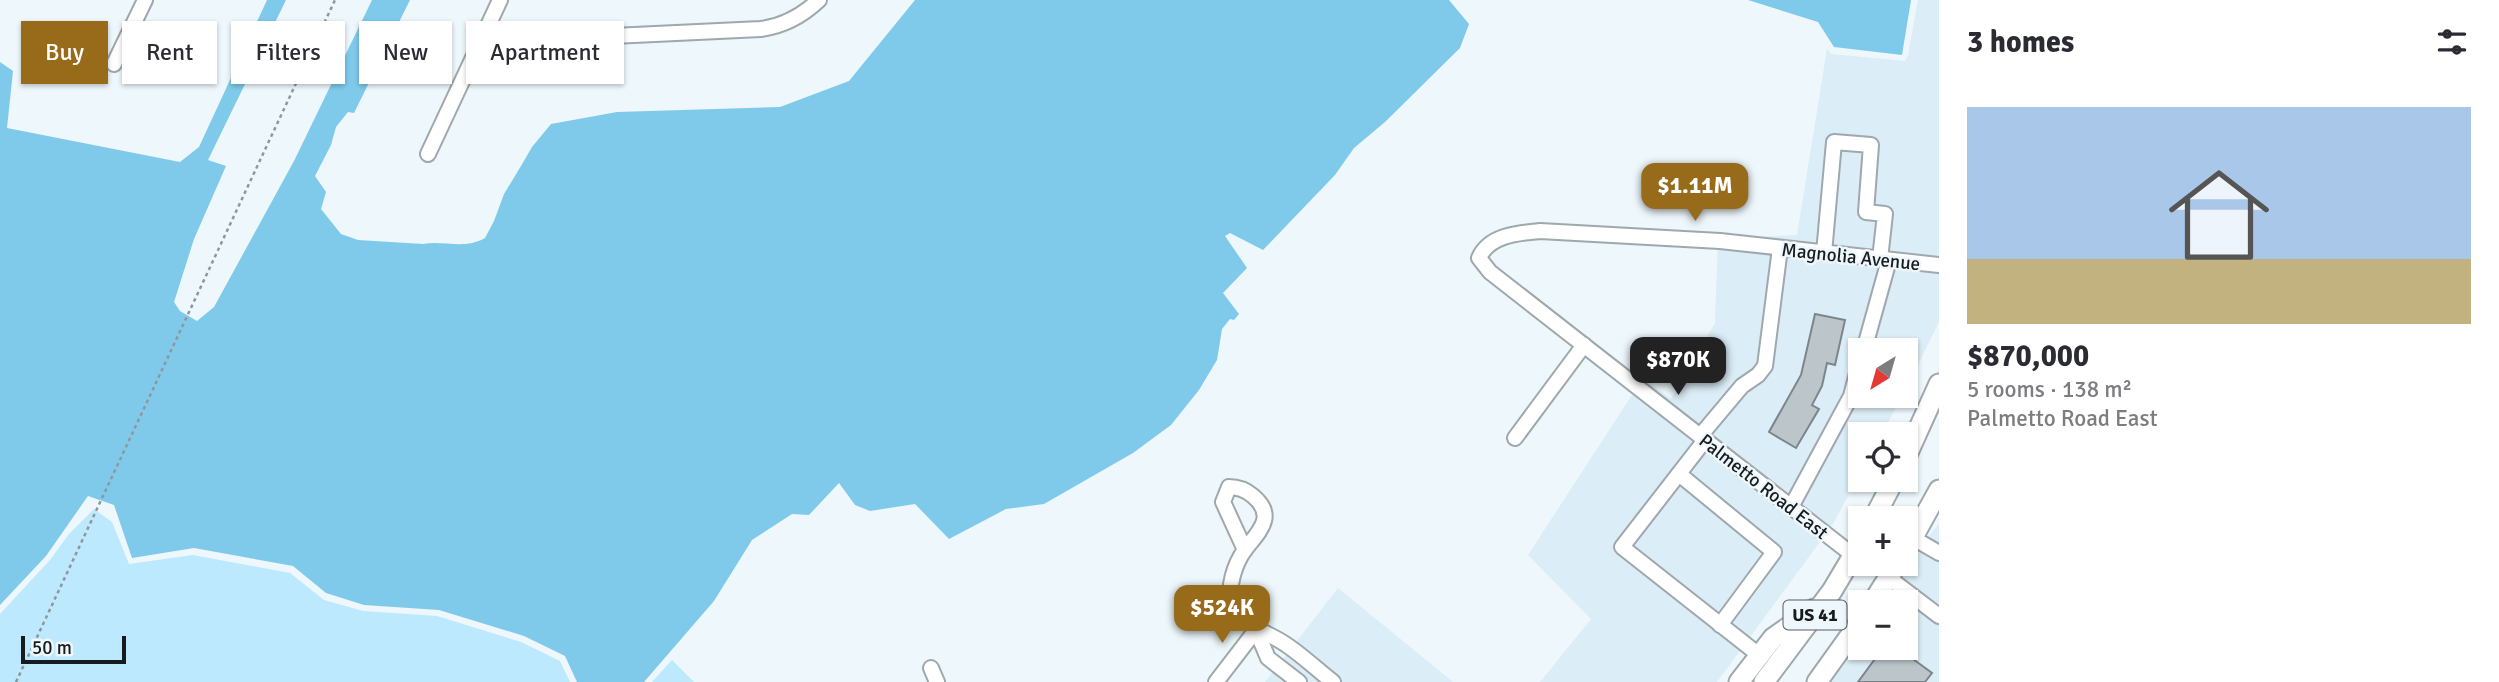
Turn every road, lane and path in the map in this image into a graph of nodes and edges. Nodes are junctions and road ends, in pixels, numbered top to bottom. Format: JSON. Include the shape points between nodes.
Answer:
{"nodes":[{"id":1,"x":145,"y":0,"type":"edge"},
{"id":2,"x":335,"y":0,"type":"edge"},
{"id":3,"x":500,"y":0,"type":"edge"},
{"id":4,"x":819,"y":0,"type":"edge"},
{"id":5,"x":491,"y":21,"type":"edge"},
{"id":6,"x":624,"y":35,"type":"edge"},
{"id":7,"x":114,"y":64,"type":"dead end"},
{"id":8,"x":466,"y":74,"type":"edge"},
{"id":9,"x":428,"y":154,"type":"dead end"},
{"id":10,"x":1780,"y":248,"type":"junction"},
{"id":11,"x":1824,"y":253,"type":"junction"},
{"id":12,"x":1479,"y":258,"type":"joint"},
{"id":13,"x":1885,"y":259,"type":"junction"},
{"id":14,"x":1939,"y":265,"type":"edge"},
{"id":15,"x":1867,"y":338,"type":"edge"},
{"id":16,"x":1584,"y":345,"type":"junction"},
{"id":17,"x":1937,"y":394,"type":"edge"},
{"id":18,"x":1848,"y":402,"type":"edge"},
{"id":19,"x":1918,"y":433,"type":"edge"},
{"id":20,"x":1515,"y":438,"type":"dead end"},
{"id":21,"x":1702,"y":438,"type":"junction"},
{"id":22,"x":1679,"y":474,"type":"junction"},
{"id":23,"x":1939,"y":490,"type":"edge"},
{"id":24,"x":1791,"y":507,"type":"junction"},
{"id":25,"x":1918,"y":528,"type":"edge"},
{"id":26,"x":1848,"y":544,"type":"edge"},
{"id":27,"x":1918,"y":547,"type":"edge"},
{"id":28,"x":1245,"y":550,"type":"dead end"},
{"id":29,"x":1939,"y":553,"type":"edge"},
{"id":30,"x":1848,"y":564,"type":"edge"},
{"id":31,"x":1898,"y":576,"type":"edge"},
{"id":32,"x":1823,"y":603,"type":"junction"},
{"id":33,"x":1939,"y":616,"type":"edge"},
{"id":34,"x":1720,"y":625,"type":"junction"},
{"id":35,"x":1256,"y":630,"type":"junction"},
{"id":36,"x":1848,"y":639,"type":"edge"},
{"id":37,"x":1759,"y":655,"type":"junction"},
{"id":38,"x":16,"y":682,"type":"edge"},
{"id":39,"x":1216,"y":682,"type":"edge"},
{"id":40,"x":1299,"y":682,"type":"edge"},
{"id":41,"x":1333,"y":682,"type":"edge"},
{"id":42,"x":1739,"y":682,"type":"edge"},
{"id":43,"x":1764,"y":682,"type":"edge"},
{"id":44,"x":1817,"y":682,"type":"edge"}],
"edges":[{"from":1,"to":7,"type":"street"},
{"from":2,"to":38,"type":"path"},
{"from":3,"to":5,"type":"street"},
{"from":4,"to":6,"type":"street","via":[[794,20],[773,28]]},
{"from":8,"to":9,"type":"street"},
{"from":10,"to":11,"type":"street","name":"Magnolia Avenue"},
{"from":10,"to":12,"type":"street","name":"Magnolia Avenue","via":[[1540,231],[1492,242]]},
{"from":10,"to":21,"type":"street","via":[[1765,366],[1742,386]]},
{"from":11,"to":13,"type":"street","name":"Magnolia Avenue"},
{"from":11,"to":13,"type":"street","via":[[1834,142],[1871,145],[1866,212],[1885,214]]},
{"from":12,"to":16,"type":"street","name":"Palmetto Road East","via":[[1490,272]]},
{"from":13,"to":14,"type":"street","name":"Magnolia Avenue"},
{"from":13,"to":15,"type":"street"},
{"from":16,"to":20,"type":"street"},
{"from":16,"to":21,"type":"street","name":"Palmetto Road East"},
{"from":17,"to":19,"type":"main road"},
{"from":18,"to":24,"type":"street"},
{"from":21,"to":22,"type":"street"},
{"from":21,"to":24,"type":"street","name":"Palmetto Road East"},
{"from":22,"to":34,"type":"street","via":[[1774,552]]},
{"from":22,"to":34,"type":"street","via":[[1622,547]]},
{"from":23,"to":25,"type":"main road"},
{"from":24,"to":26,"type":"street","name":"Palmetto Road East"},
{"from":27,"to":29,"type":"street"},
{"from":28,"to":35,"type":"street","via":[[1234,572],[1231,594],[1243,620]]},
{"from":30,"to":32,"type":"main road","number":"US 41"},
{"from":31,"to":33,"type":"street"},
{"from":32,"to":37,"type":"main road","via":[[1773,638]]},
{"from":32,"to":43,"type":"main road","number":"US 41"},
{"from":34,"to":37,"type":"street"},
{"from":35,"to":39,"type":"street"},
{"from":35,"to":40,"type":"street","via":[[1268,658]]},
{"from":35,"to":41,"type":"street","via":[[1282,642]]},
{"from":36,"to":44,"type":"main road","number":"US 41"},
{"from":37,"to":42,"type":"main road"}]}
